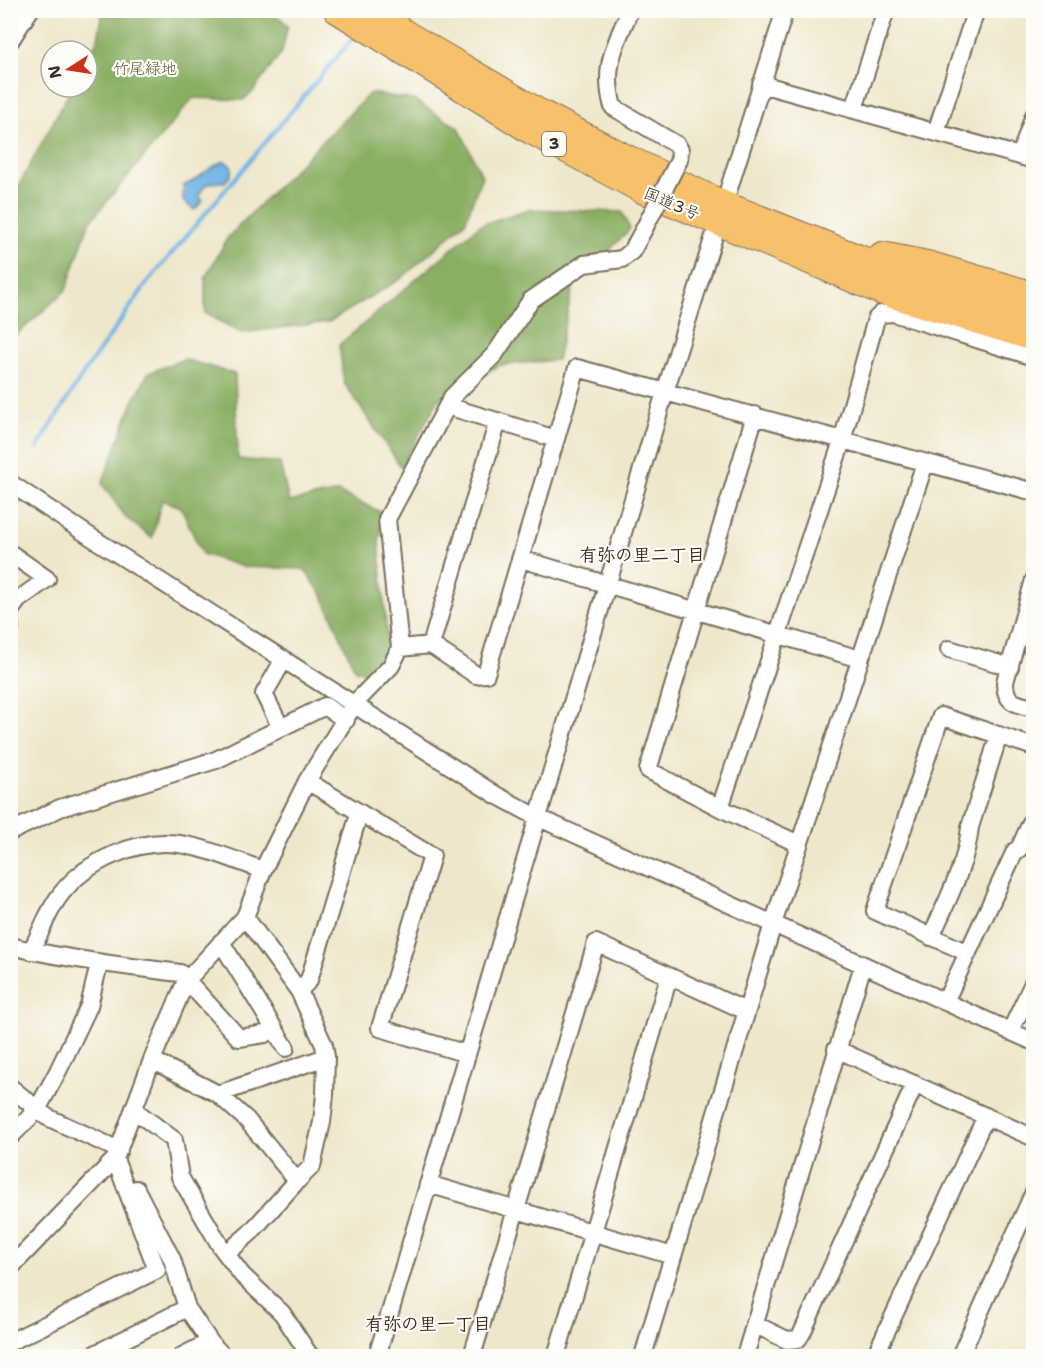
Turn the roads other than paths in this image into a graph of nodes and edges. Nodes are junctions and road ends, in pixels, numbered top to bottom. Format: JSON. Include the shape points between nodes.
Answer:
{"nodes":[{"id":1,"x":20,"y":10,"type":"edge"},
{"id":2,"x":30,"y":10,"type":"edge"},
{"id":3,"x":337,"y":10,"type":"edge"},
{"id":4,"x":371,"y":10,"type":"edge"},
{"id":5,"x":630,"y":10,"type":"edge"},
{"id":6,"x":785,"y":10,"type":"edge"},
{"id":7,"x":886,"y":10,"type":"edge"},
{"id":8,"x":976,"y":10,"type":"edge"},
{"id":9,"x":10,"y":25,"type":"edge"},
{"id":10,"x":10,"y":41,"type":"edge"},
{"id":11,"x":403,"y":42,"type":"junction"},
{"id":12,"x":761,"y":84,"type":"junction"},
{"id":13,"x":854,"y":109,"type":"junction"},
{"id":14,"x":1034,"y":115,"type":"edge"},
{"id":15,"x":936,"y":132,"type":"junction"},
{"id":16,"x":1027,"y":158,"type":"edge"},
{"id":17,"x":720,"y":213,"type":"junction"},
{"id":18,"x":843,"y":254,"type":"junction"},
{"id":19,"x":1034,"y":295,"type":"edge"},
{"id":20,"x":1034,"y":316,"type":"edge"},
{"id":21,"x":1034,"y":338,"type":"edge"},
{"id":22,"x":1034,"y":357,"type":"edge"},
{"id":23,"x":665,"y":392,"type":"junction"},
{"id":24,"x":447,"y":406,"type":"junction"},
{"id":25,"x":754,"y":415,"type":"junction"},
{"id":26,"x":498,"y":421,"type":"junction"},
{"id":27,"x":556,"y":439,"type":"junction"},
{"id":28,"x":842,"y":441,"type":"junction"},
{"id":29,"x":925,"y":463,"type":"junction"},
{"id":30,"x":10,"y":483,"type":"edge"},
{"id":31,"x":1034,"y":492,"type":"edge"},
{"id":32,"x":10,"y":553,"type":"edge"},
{"id":33,"x":521,"y":559,"type":"junction"},
{"id":34,"x":1034,"y":580,"type":"edge"},
{"id":35,"x":607,"y":585,"type":"junction"},
{"id":36,"x":10,"y":611,"type":"edge"},
{"id":37,"x":696,"y":611,"type":"junction"},
{"id":38,"x":778,"y":635,"type":"junction"},
{"id":39,"x":431,"y":645,"type":"junction"},
{"id":40,"x":400,"y":648,"type":"junction"},
{"id":41,"x":949,"y":649,"type":"dead end"},
{"id":42,"x":284,"y":659,"type":"junction"},
{"id":43,"x":860,"y":659,"type":"junction"},
{"id":44,"x":1010,"y":667,"type":"junction"},
{"id":45,"x":355,"y":703,"type":"junction"},
{"id":46,"x":1034,"y":708,"type":"edge"},
{"id":47,"x":346,"y":720,"type":"junction"},
{"id":48,"x":281,"y":728,"type":"junction"},
{"id":49,"x":999,"y":735,"type":"junction"},
{"id":50,"x":1034,"y":747,"type":"edge"},
{"id":51,"x":307,"y":781,"type":"junction"},
{"id":52,"x":720,"y":808,"type":"junction"},
{"id":53,"x":359,"y":814,"type":"junction"},
{"id":54,"x":1034,"y":816,"type":"edge"},
{"id":55,"x":537,"y":817,"type":"junction"},
{"id":56,"x":10,"y":832,"type":"edge"},
{"id":57,"x":799,"y":844,"type":"junction"},
{"id":58,"x":263,"y":870,"type":"junction"},
{"id":59,"x":244,"y":917,"type":"junction"},
{"id":60,"x":773,"y":924,"type":"junction"},
{"id":61,"x":931,"y":937,"type":"junction"},
{"id":62,"x":221,"y":942,"type":"junction"},
{"id":63,"x":10,"y":946,"type":"edge"},
{"id":64,"x":31,"y":951,"type":"junction"},
{"id":65,"x":968,"y":953,"type":"junction"},
{"id":66,"x":99,"y":964,"type":"junction"},
{"id":67,"x":863,"y":965,"type":"junction"},
{"id":68,"x":669,"y":977,"type":"junction"},
{"id":69,"x":186,"y":981,"type":"junction"},
{"id":70,"x":1034,"y":981,"type":"edge"},
{"id":71,"x":299,"y":991,"type":"junction"},
{"id":72,"x":945,"y":1002,"type":"junction"},
{"id":73,"x":746,"y":1011,"type":"junction"},
{"id":74,"x":274,"y":1028,"type":"junction"},
{"id":75,"x":1010,"y":1032,"type":"junction"},
{"id":76,"x":1034,"y":1042,"type":"edge"},
{"id":77,"x":286,"y":1048,"type":"dead end"},
{"id":78,"x":836,"y":1049,"type":"junction"},
{"id":79,"x":467,"y":1054,"type":"junction"},
{"id":80,"x":326,"y":1057,"type":"junction"},
{"id":81,"x":152,"y":1060,"type":"junction"},
{"id":82,"x":915,"y":1084,"type":"junction"},
{"id":83,"x":10,"y":1087,"type":"edge"},
{"id":84,"x":218,"y":1094,"type":"junction"},
{"id":85,"x":37,"y":1110,"type":"junction"},
{"id":86,"x":134,"y":1110,"type":"junction"},
{"id":87,"x":986,"y":1116,"type":"junction"},
{"id":88,"x":10,"y":1137,"type":"edge"},
{"id":89,"x":1034,"y":1138,"type":"edge"},
{"id":90,"x":117,"y":1155,"type":"junction"},
{"id":91,"x":297,"y":1181,"type":"junction"},
{"id":92,"x":429,"y":1184,"type":"junction"},
{"id":93,"x":1034,"y":1192,"type":"edge"},
{"id":94,"x":515,"y":1209,"type":"junction"},
{"id":95,"x":591,"y":1232,"type":"junction"},
{"id":96,"x":227,"y":1253,"type":"junction"},
{"id":97,"x":673,"y":1256,"type":"junction"},
{"id":98,"x":10,"y":1268,"type":"edge"},
{"id":99,"x":187,"y":1308,"type":"junction"},
{"id":100,"x":754,"y":1324,"type":"junction"},
{"id":101,"x":10,"y":1342,"type":"edge"},
{"id":102,"x":210,"y":1342,"type":"junction"},
{"id":103,"x":91,"y":1356,"type":"edge"},
{"id":104,"x":182,"y":1356,"type":"edge"},
{"id":105,"x":223,"y":1356,"type":"edge"},
{"id":106,"x":310,"y":1356,"type":"edge"},
{"id":107,"x":377,"y":1356,"type":"edge"},
{"id":108,"x":472,"y":1356,"type":"edge"},
{"id":109,"x":556,"y":1356,"type":"edge"},
{"id":110,"x":643,"y":1356,"type":"edge"},
{"id":111,"x":745,"y":1356,"type":"edge"},
{"id":112,"x":875,"y":1356,"type":"edge"},
{"id":113,"x":960,"y":1356,"type":"edge"}],
"edges":[{"from":1,"to":9,"type":"street"},
{"from":2,"to":10,"type":"street"},
{"from":3,"to":11,"type":"highway","name":"国道3号","number":"3"},
{"from":4,"to":11,"type":"highway","name":"国道3号","number":"3"},
{"from":5,"to":24,"type":"street","bridge":true,"via":[[610,57],[608,91],[613,107],[677,145],[679,160],[632,251],[622,259],[584,264],[531,300],[495,354]]},
{"from":6,"to":12,"type":"street"},
{"from":7,"to":13,"type":"street"},
{"from":8,"to":15,"type":"street"},
{"from":11,"to":17,"type":"highway","name":"国道3号","number":"3","via":[[621,155]]},
{"from":12,"to":13,"type":"street"},
{"from":12,"to":17,"type":"street"},
{"from":13,"to":15,"type":"street"},
{"from":14,"to":16,"type":"street"},
{"from":15,"to":16,"type":"street"},
{"from":17,"to":18,"type":"highway","name":"国道3号","number":"3"},
{"from":17,"to":21,"type":"highway","name":"国道3号","number":"3","via":[[883,292]]},
{"from":17,"to":23,"type":"street"},
{"from":18,"to":19,"type":"highway","via":[[864,251],[927,264]]},
{"from":18,"to":20,"type":"highway","name":"国道3号","number":"3"},
{"from":22,"to":28,"type":"street","via":[[892,313],[881,314],[876,319]]},
{"from":23,"to":25,"type":"street"},
{"from":23,"to":27,"type":"street","via":[[577,368]]},
{"from":23,"to":35,"type":"street"},
{"from":24,"to":26,"type":"street"},
{"from":24,"to":40,"type":"street","via":[[387,519]]},
{"from":25,"to":28,"type":"street"},
{"from":25,"to":37,"type":"street"},
{"from":26,"to":27,"type":"street"},
{"from":26,"to":39,"type":"street"},
{"from":27,"to":33,"type":"street"},
{"from":28,"to":29,"type":"street"},
{"from":28,"to":38,"type":"street"},
{"from":29,"to":31,"type":"street"},
{"from":29,"to":43,"type":"street"},
{"from":30,"to":42,"type":"street"},
{"from":32,"to":36,"type":"street","via":[[47,579],[18,600]]},
{"from":33,"to":35,"type":"street"},
{"from":33,"to":39,"type":"street","via":[[486,674],[476,675]]},
{"from":34,"to":44,"type":"street"},
{"from":35,"to":37,"type":"street"},
{"from":35,"to":55,"type":"street"},
{"from":37,"to":38,"type":"street"},
{"from":37,"to":52,"type":"street","via":[[648,771]]},
{"from":38,"to":43,"type":"street"},
{"from":38,"to":52,"type":"street"},
{"from":39,"to":40,"type":"street"},
{"from":40,"to":45,"type":"street","via":[[391,666]]},
{"from":41,"to":44,"type":"street"},
{"from":42,"to":45,"type":"street"},
{"from":42,"to":48,"type":"street","via":[[264,694]]},
{"from":43,"to":57,"type":"street"},
{"from":44,"to":46,"type":"street","via":[[1005,693],[1017,704]]},
{"from":45,"to":47,"type":"street"},
{"from":45,"to":55,"type":"street","via":[[496,795]]},
{"from":47,"to":48,"type":"street","via":[[325,706]]},
{"from":47,"to":51,"type":"street"},
{"from":48,"to":56,"type":"street","via":[[216,760],[60,808]]},
{"from":49,"to":50,"type":"street"},
{"from":49,"to":61,"type":"street","via":[[953,888]]},
{"from":49,"to":61,"type":"street","via":[[940,716],[875,911]]},
{"from":51,"to":53,"type":"street"},
{"from":51,"to":58,"type":"street"},
{"from":52,"to":57,"type":"street"},
{"from":53,"to":71,"type":"street","via":[[309,980]]},
{"from":53,"to":79,"type":"street","via":[[432,856],[381,1028]]},
{"from":54,"to":65,"type":"street"},
{"from":55,"to":60,"type":"street"},
{"from":55,"to":79,"type":"street"},
{"from":57,"to":60,"type":"street"},
{"from":58,"to":59,"type":"street"},
{"from":58,"to":64,"type":"street","via":[[176,843],[125,850],[92,866],[60,894]]},
{"from":59,"to":62,"type":"street"},
{"from":59,"to":71,"type":"street"},
{"from":60,"to":67,"type":"street"},
{"from":60,"to":73,"type":"street"},
{"from":61,"to":65,"type":"street"},
{"from":62,"to":69,"type":"street"},
{"from":62,"to":74,"type":"street"},
{"from":63,"to":64,"type":"street"},
{"from":64,"to":66,"type":"street"},
{"from":65,"to":72,"type":"street"},
{"from":66,"to":69,"type":"street","via":[[180,973]]},
{"from":66,"to":85,"type":"street","via":[[89,1005]]},
{"from":67,"to":72,"type":"street"},
{"from":67,"to":78,"type":"street"},
{"from":68,"to":73,"type":"street"},
{"from":68,"to":94,"type":"street","via":[[596,943]]},
{"from":68,"to":95,"type":"street"},
{"from":69,"to":74,"type":"street","via":[[239,1038],[265,1034]]},
{"from":69,"to":81,"type":"street"},
{"from":70,"to":75,"type":"street"},
{"from":71,"to":80,"type":"street","via":[[322,1039]]},
{"from":72,"to":75,"type":"street"},
{"from":73,"to":97,"type":"street"},
{"from":74,"to":77,"type":"street"},
{"from":75,"to":76,"type":"street"},
{"from":78,"to":82,"type":"street"},
{"from":78,"to":100,"type":"street"},
{"from":79,"to":92,"type":"street"},
{"from":80,"to":84,"type":"street"},
{"from":80,"to":91,"type":"street","via":[[322,1122],[312,1167]]},
{"from":81,"to":84,"type":"street"},
{"from":81,"to":86,"type":"street"},
{"from":82,"to":87,"type":"street"},
{"from":82,"to":100,"type":"street","via":[[802,1334],[798,1339],[787,1340]]},
{"from":83,"to":85,"type":"street"},
{"from":84,"to":91,"type":"street","via":[[247,1120]]},
{"from":85,"to":88,"type":"street"},
{"from":85,"to":90,"type":"street"},
{"from":86,"to":90,"type":"street"},
{"from":86,"to":96,"type":"street","via":[[174,1140],[180,1177]]},
{"from":87,"to":89,"type":"street"},
{"from":87,"to":112,"type":"street"},
{"from":90,"to":98,"type":"street"},
{"from":90,"to":99,"type":"street","via":[[172,1259]]},
{"from":90,"to":101,"type":"street","via":[[157,1269]]},
{"from":91,"to":96,"type":"street"},
{"from":92,"to":94,"type":"street"},
{"from":92,"to":107,"type":"street"},
{"from":93,"to":113,"type":"street"},
{"from":94,"to":95,"type":"street"},
{"from":94,"to":108,"type":"street"},
{"from":95,"to":97,"type":"street"},
{"from":95,"to":109,"type":"street"},
{"from":96,"to":106,"type":"street","via":[[242,1275],[282,1313]]},
{"from":97,"to":110,"type":"street"},
{"from":99,"to":102,"type":"street"},
{"from":99,"to":103,"type":"street"},
{"from":100,"to":111,"type":"street"},
{"from":102,"to":104,"type":"street"},
{"from":102,"to":105,"type":"street"}]}
